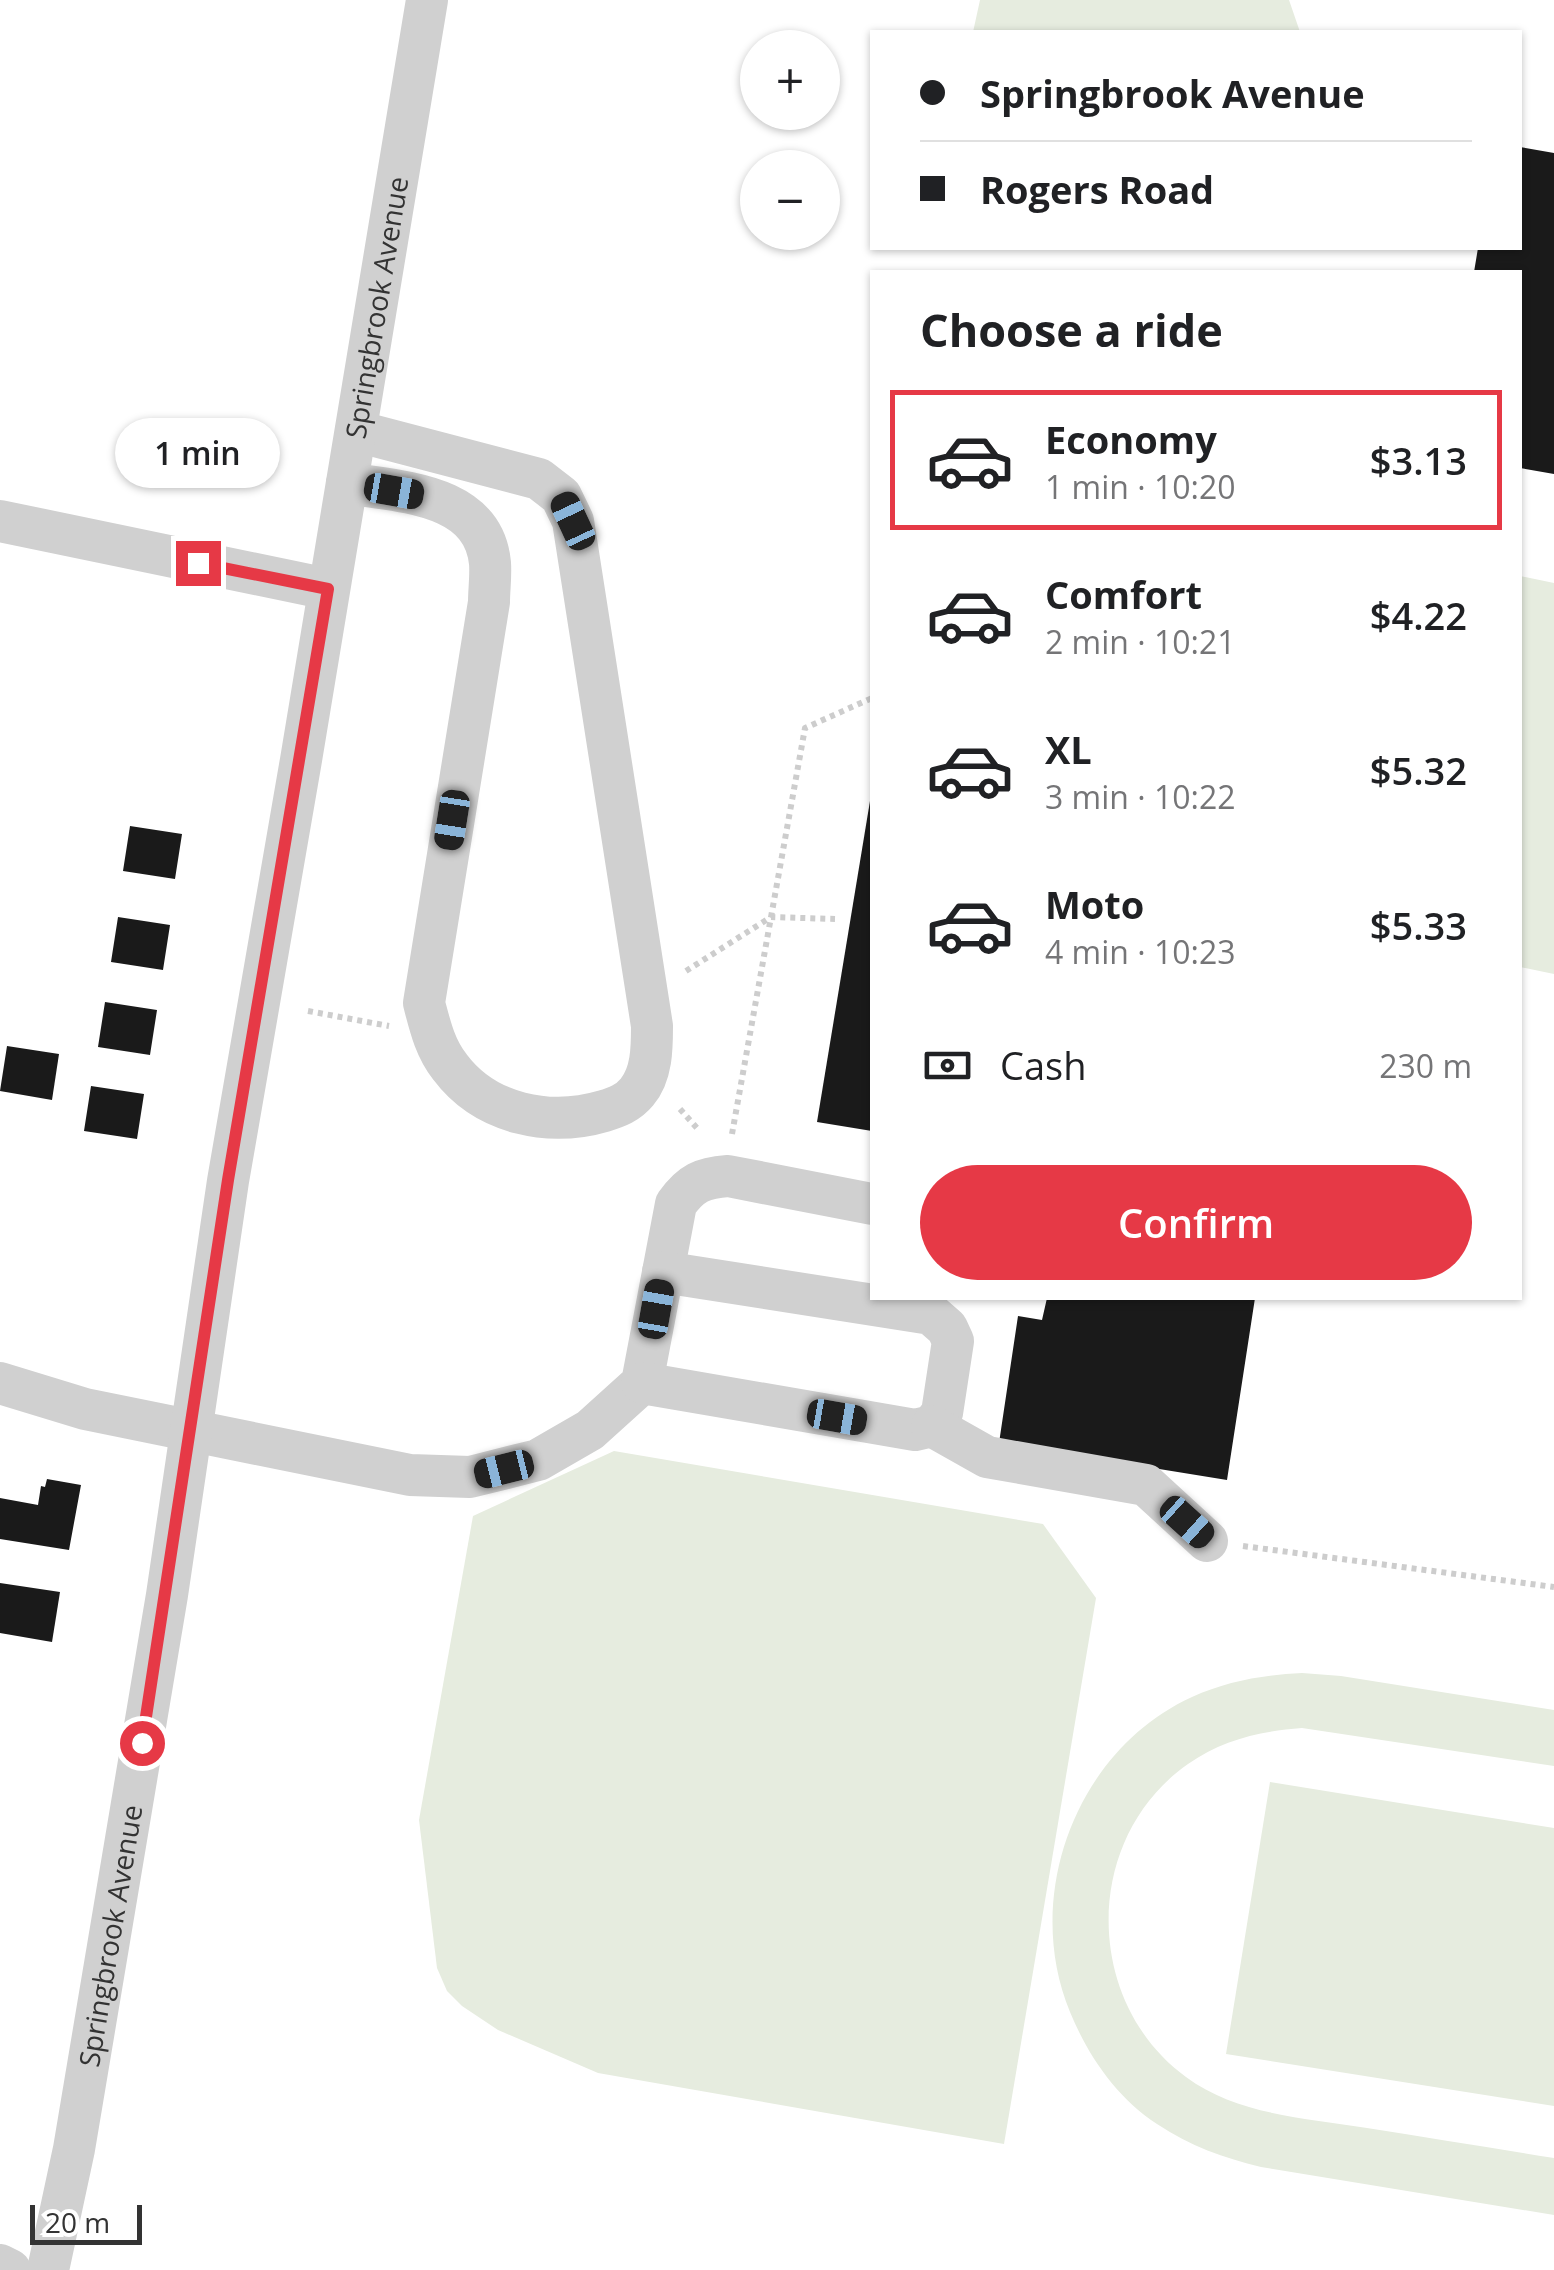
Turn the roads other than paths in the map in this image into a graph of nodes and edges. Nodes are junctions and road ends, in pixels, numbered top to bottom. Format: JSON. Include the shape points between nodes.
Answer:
{"nodes":[{"id":1,"x":427,"y":0,"type":"edge"},
{"id":2,"x":356,"y":431,"type":"junction"},
{"id":3,"x":346,"y":483,"type":"junction"},
{"id":4,"x":0,"y":522,"type":"edge"},
{"id":5,"x":328,"y":589,"type":"junction"},
{"id":6,"x":870,"y":1204,"type":"edge"},
{"id":7,"x":663,"y":1272,"type":"junction"},
{"id":8,"x":870,"y":1298,"type":"edge"},
{"id":9,"x":884,"y":1300,"type":"edge"},
{"id":10,"x":931,"y":1306,"type":"edge"},
{"id":11,"x":0,"y":1383,"type":"edge"},
{"id":12,"x":642,"y":1383,"type":"junction"},
{"id":13,"x":932,"y":1426,"type":"junction"},
{"id":14,"x":189,"y":1431,"type":"junction"},
{"id":15,"x":1207,"y":1541,"type":"road end"},
{"id":16,"x":0,"y":2265,"type":"edge"},
{"id":17,"x":10,"y":2270,"type":"edge"},
{"id":18,"x":48,"y":2270,"type":"edge"}],
"edges":[{"from":1,"to":2,"type":"street","name":"Springbrook Avenue"},
{"from":2,"to":3,"type":"street","name":"Springbrook Avenue"},
{"from":2,"to":3,"type":"street","via":[[539,479],[561,496],[573,521],[652,1026],[652,1059],[638,1091],[621,1106],[547,1119],[514,1112],[484,1098],[451,1069],[434,1040],[424,1003],[489,602],[490,561],[482,535],[458,508]]},
{"from":3,"to":5,"type":"street","name":"Springbrook Avenue"},
{"from":4,"to":5,"type":"street"},
{"from":5,"to":14,"type":"street","name":"Springbrook Avenue"},
{"from":6,"to":7,"type":"street","via":[[709,1178],[689,1185],[676,1204]]},
{"from":7,"to":8,"type":"street"},
{"from":7,"to":12,"type":"street"},
{"from":9,"to":10,"type":"street"},
{"from":10,"to":13,"type":"street","via":[[954,1341],[942,1414]]},
{"from":11,"to":14,"type":"street"},
{"from":12,"to":13,"type":"street","via":[[915,1430]]},
{"from":12,"to":14,"type":"street","via":[[590,1430],[538,1460],[470,1477],[410,1476]]},
{"from":13,"to":15,"type":"street","via":[[988,1457],[1146,1485]]},
{"from":14,"to":18,"type":"street","name":"Springbrook Avenue","via":[[74,2149]]},
{"from":16,"to":17,"type":"street"}]}
